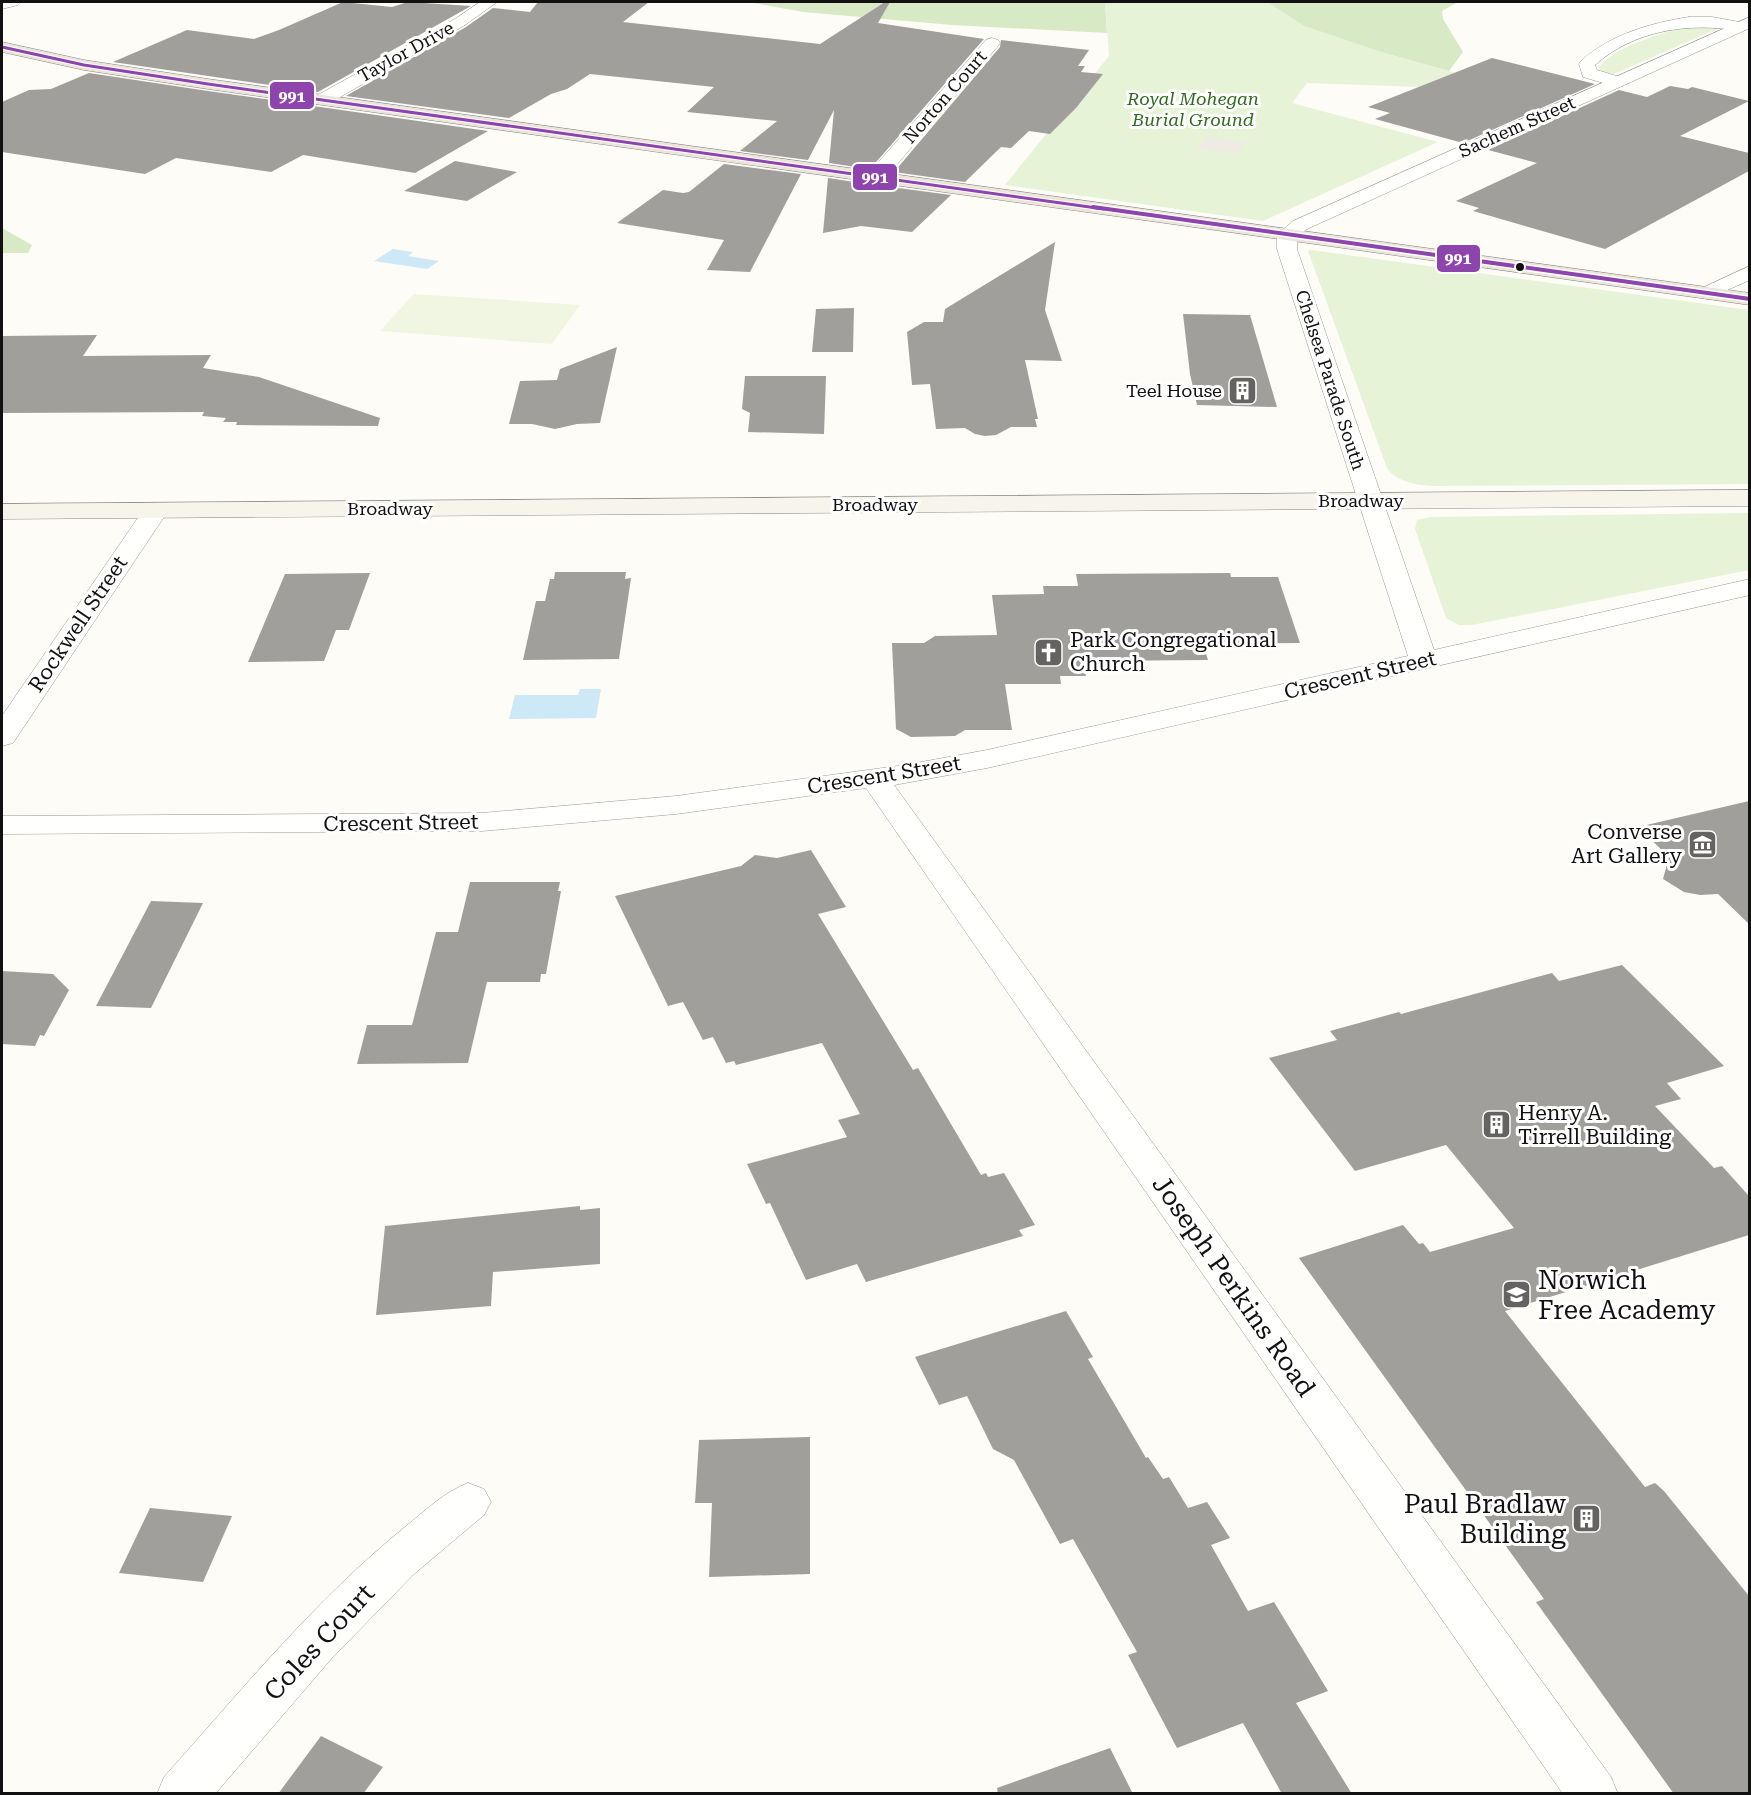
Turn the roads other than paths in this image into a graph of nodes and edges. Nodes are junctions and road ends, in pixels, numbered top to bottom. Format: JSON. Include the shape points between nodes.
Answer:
{"nodes":[{"id":1,"x":13,"y":2,"type":"edge"},
{"id":2,"x":489,"y":2,"type":"edge"},
{"id":3,"x":2,"y":4,"type":"edge"},
{"id":4,"x":1744,"y":24,"type":"edge"},
{"id":5,"x":992,"y":43,"type":"dead end"},
{"id":6,"x":2,"y":47,"type":"edge"},
{"id":7,"x":1617,"y":82,"type":"junction"},
{"id":8,"x":322,"y":100,"type":"junction"},
{"id":9,"x":875,"y":178,"type":"junction"},
{"id":10,"x":1287,"y":235,"type":"junction"},
{"id":11,"x":1749,"y":272,"type":"edge"},
{"id":12,"x":1707,"y":293,"type":"junction"},
{"id":13,"x":1749,"y":299,"type":"edge"},
{"id":14,"x":1749,"y":498,"type":"edge"},
{"id":15,"x":1371,"y":501,"type":"junction"},
{"id":16,"x":155,"y":511,"type":"junction"},
{"id":17,"x":2,"y":512,"type":"edge"},
{"id":18,"x":1749,"y":587,"type":"edge"},
{"id":19,"x":1424,"y":661,"type":"junction"},
{"id":20,"x":2,"y":737,"type":"edge"},
{"id":21,"x":874,"y":778,"type":"junction"},
{"id":22,"x":2,"y":825,"type":"edge"},
{"id":23,"x":468,"y":1502,"type":"dead end"},
{"id":24,"x":182,"y":1794,"type":"edge"},
{"id":25,"x":1593,"y":1794,"type":"edge"}],
"edges":[{"from":1,"to":3,"type":"street"},
{"from":2,"to":8,"type":"street","name":"Taylor Drive"},
{"from":4,"to":7,"type":"street","name":"Sachem Street"},
{"from":4,"to":7,"type":"street","via":[[1705,21],[1671,26],[1612,46],[1587,64],[1589,73]]},
{"from":5,"to":9,"type":"street","name":"Norton Court"},
{"from":6,"to":8,"type":"highway","via":[[99,67]]},
{"from":7,"to":10,"type":"street","name":"Sachem Street","via":[[1300,225]]},
{"from":8,"to":9,"type":"highway"},
{"from":9,"to":10,"type":"highway"},
{"from":10,"to":12,"type":"highway"},
{"from":10,"to":15,"type":"street","name":"Chelsea Parade South","via":[[1285,244]]},
{"from":11,"to":12,"type":"street"},
{"from":12,"to":13,"type":"highway"},
{"from":14,"to":15,"type":"main road","name":"Broadway"},
{"from":15,"to":16,"type":"main road","name":"Broadway"},
{"from":15,"to":19,"type":"street","name":"Chelsea Parade South"},
{"from":16,"to":17,"type":"main road","name":"Broadway"},
{"from":16,"to":20,"type":"street","name":"Rockwell Street"},
{"from":18,"to":19,"type":"street","name":"Crescent Street"},
{"from":19,"to":21,"type":"street","name":"Crescent Street","via":[[987,759]]},
{"from":21,"to":22,"type":"street","name":"Crescent Street","via":[[676,805],[483,822]]},
{"from":21,"to":25,"type":"street","name":"Joseph Perkins Road"},
{"from":23,"to":24,"type":"street","name":"Coles Court","via":[[397,1562],[315,1643]]}]}
